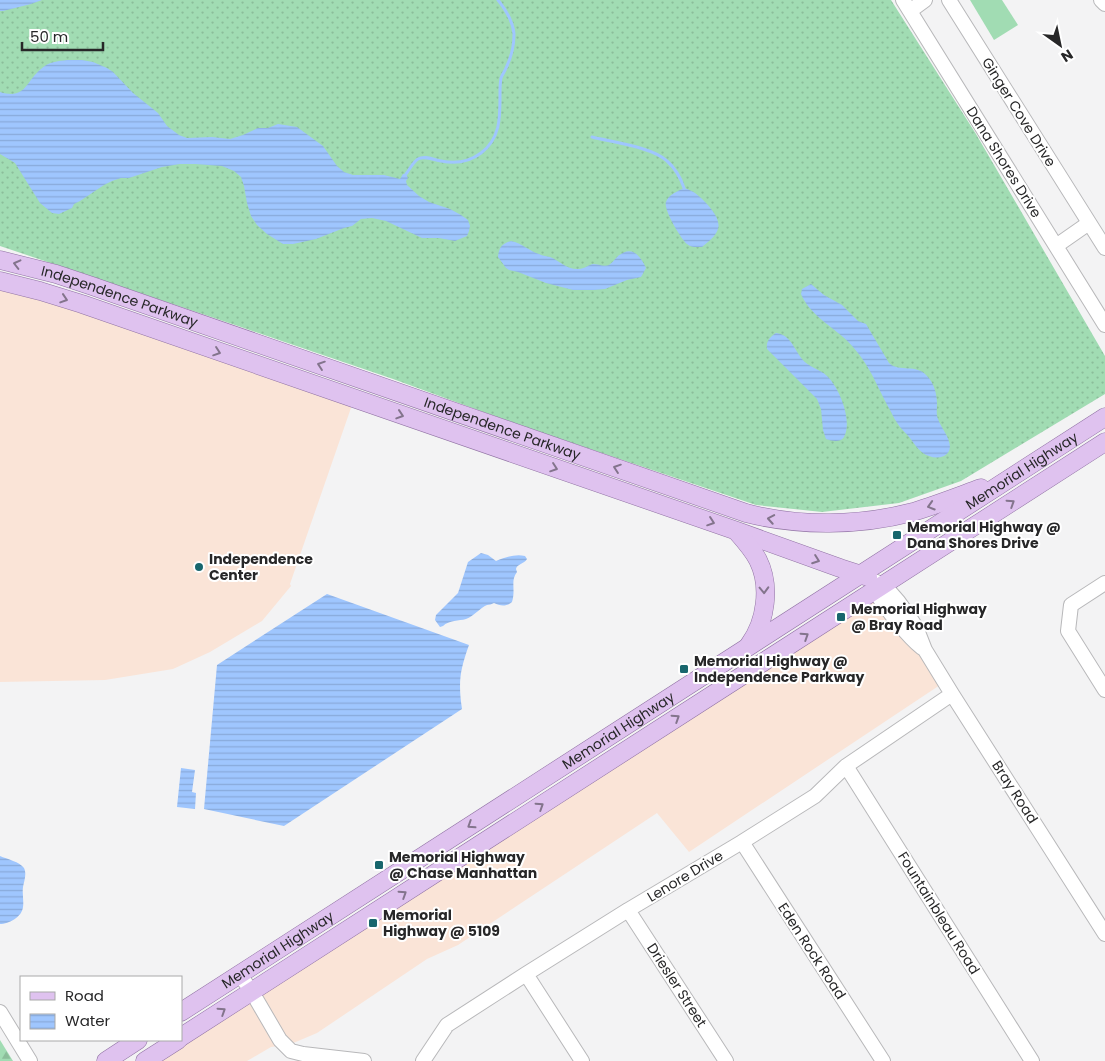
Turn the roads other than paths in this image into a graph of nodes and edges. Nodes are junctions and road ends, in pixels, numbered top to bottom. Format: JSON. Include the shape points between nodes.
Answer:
{"nodes":[{"id":1,"x":926,"y":0,"type":"edge"},
{"id":2,"x":950,"y":0,"type":"edge"},
{"id":3,"x":1101,"y":0,"type":"edge"},
{"id":4,"x":1105,"y":4,"type":"edge"},
{"id":5,"x":907,"y":6,"type":"edge"},
{"id":6,"x":1089,"y":223,"type":"junction"},
{"id":7,"x":1056,"y":246,"type":"junction"},
{"id":8,"x":1105,"y":248,"type":"edge"},
{"id":9,"x":0,"y":260,"type":"edge"},
{"id":10,"x":0,"y":281,"type":"edge"},
{"id":11,"x":1105,"y":325,"type":"edge"},
{"id":12,"x":1105,"y":417,"type":"edge"},
{"id":13,"x":1088,"y":428,"type":"junction"},
{"id":14,"x":1104,"y":446,"type":"edge"},
{"id":15,"x":1010,"y":478,"type":"junction"},
{"id":16,"x":737,"y":531,"type":"junction"},
{"id":17,"x":896,"y":552,"type":"junction"},
{"id":18,"x":856,"y":577,"type":"junction"},
{"id":19,"x":882,"y":582,"type":"junction"},
{"id":20,"x":1105,"y":583,"type":"edge"},
{"id":21,"x":748,"y":646,"type":"junction"},
{"id":22,"x":700,"y":678,"type":"junction"},
{"id":23,"x":1105,"y":690,"type":"edge"},
{"id":24,"x":952,"y":694,"type":"junction"},
{"id":25,"x":711,"y":696,"type":"junction"},
{"id":26,"x":568,"y":762,"type":"junction"},
{"id":27,"x":846,"y":766,"type":"junction"},
{"id":28,"x":580,"y":780,"type":"junction"},
{"id":29,"x":742,"y":842,"type":"junction"},
{"id":30,"x":423,"y":856,"type":"junction"},
{"id":31,"x":434,"y":874,"type":"junction"},
{"id":32,"x":628,"y":910,"type":"junction"},
{"id":33,"x":1105,"y":934,"type":"edge"},
{"id":34,"x":240,"y":974,"type":"junction"},
{"id":35,"x":526,"y":974,"type":"junction"},
{"id":36,"x":252,"y":992,"type":"junction"},
{"id":37,"x":182,"y":1011,"type":"edge"},
{"id":38,"x":0,"y":1012,"type":"edge"},
{"id":39,"x":182,"y":1036,"type":"edge"},
{"id":40,"x":136,"y":1041,"type":"edge"},
{"id":41,"x":176,"y":1041,"type":"edge"},
{"id":42,"x":302,"y":1058,"type":"edge"},
{"id":43,"x":30,"y":1061,"type":"edge"},
{"id":44,"x":106,"y":1061,"type":"edge"},
{"id":45,"x":145,"y":1061,"type":"edge"},
{"id":46,"x":364,"y":1061,"type":"edge"},
{"id":47,"x":423,"y":1061,"type":"edge"},
{"id":48,"x":582,"y":1061,"type":"edge"},
{"id":49,"x":726,"y":1061,"type":"edge"},
{"id":50,"x":883,"y":1061,"type":"edge"},
{"id":51,"x":1032,"y":1061,"type":"edge"}],
"edges":[{"from":1,"to":5,"type":"street"},
{"from":2,"to":6,"type":"street","name":"Ginger Cove Drive"},
{"from":3,"to":4,"type":"street"},
{"from":5,"to":7,"type":"street","name":"Dana Shores Drive"},
{"from":6,"to":7,"type":"street"},
{"from":6,"to":8,"type":"street","name":"Ginger Cove Drive"},
{"from":7,"to":11,"type":"street","name":"Dana Shores Drive"},
{"from":15,"to":9,"type":"main road","name":"Independence Parkway","one_way":true,"via":[[913,512],[882,518],[819,523],[761,517],[83,283]]},
{"from":10,"to":16,"type":"main road","name":"Independence Parkway","one_way":true,"via":[[75,302]]},
{"from":12,"to":13,"type":"main road","name":"Memorial Highway"},
{"from":13,"to":14,"type":"street"},
{"from":13,"to":15,"type":"main road","name":"Memorial Highway"},
{"from":19,"to":14,"type":"main road","name":"Memorial Highway","one_way":true},
{"from":15,"to":17,"type":"main road","name":"Memorial Highway"},
{"from":16,"to":18,"type":"main road","name":"Independence Parkway","one_way":true},
{"from":16,"to":21,"type":"main road","one_way":true,"via":[[759,561],[764,582],[761,619]]},
{"from":17,"to":18,"type":"main road","name":"Memorial Highway"},
{"from":17,"to":19,"type":"main road","via":[[888,561]]},
{"from":18,"to":19,"type":"main road","name":"Independence Parkway"},
{"from":18,"to":21,"type":"main road","name":"Memorial Highway"},
{"from":19,"to":24,"type":"street","name":"Bray Road","via":[[887,609],[925,650]]},
{"from":25,"to":19,"type":"main road","name":"Memorial Highway","one_way":true},
{"from":20,"to":23,"type":"street","via":[[1072,605],[1068,631]]},
{"from":21,"to":22,"type":"main road","name":"Memorial Highway"},
{"from":22,"to":25,"type":"main road"},
{"from":22,"to":26,"type":"main road","name":"Memorial Highway"},
{"from":24,"to":27,"type":"street","name":"Lenore Drive"},
{"from":24,"to":33,"type":"street","name":"Bray Road"},
{"from":28,"to":25,"type":"main road","name":"Memorial Highway","one_way":true},
{"from":26,"to":28,"type":"main road"},
{"from":26,"to":30,"type":"main road","name":"Memorial Highway","one_way":true},
{"from":27,"to":29,"type":"street","name":"Lenore Drive","via":[[815,796]]},
{"from":27,"to":51,"type":"street","name":"Fountainbleau Road"},
{"from":31,"to":28,"type":"main road","name":"Memorial Highway","one_way":true},
{"from":29,"to":32,"type":"street","name":"Lenore Drive"},
{"from":29,"to":50,"type":"street","name":"Eden Rock Road"},
{"from":30,"to":31,"type":"main road"},
{"from":30,"to":34,"type":"main road","name":"Memorial Highway"},
{"from":36,"to":31,"type":"main road","name":"Memorial Highway","one_way":true},
{"from":32,"to":35,"type":"street","name":"Lenore Drive"},
{"from":32,"to":49,"type":"street","name":"Driesler Street"},
{"from":34,"to":36,"type":"street"},
{"from":34,"to":37,"type":"main road","name":"Memorial Highway"},
{"from":35,"to":47,"type":"street","name":"Lenore Drive","via":[[447,1025]]},
{"from":35,"to":48,"type":"street"},
{"from":39,"to":36,"type":"main road","name":"Memorial Highway","one_way":true},
{"from":36,"to":42,"type":"street","via":[[280,1040]]},
{"from":38,"to":43,"type":"street"},
{"from":40,"to":44,"type":"main road"},
{"from":41,"to":45,"type":"main road"},
{"from":42,"to":46,"type":"street"}]}
